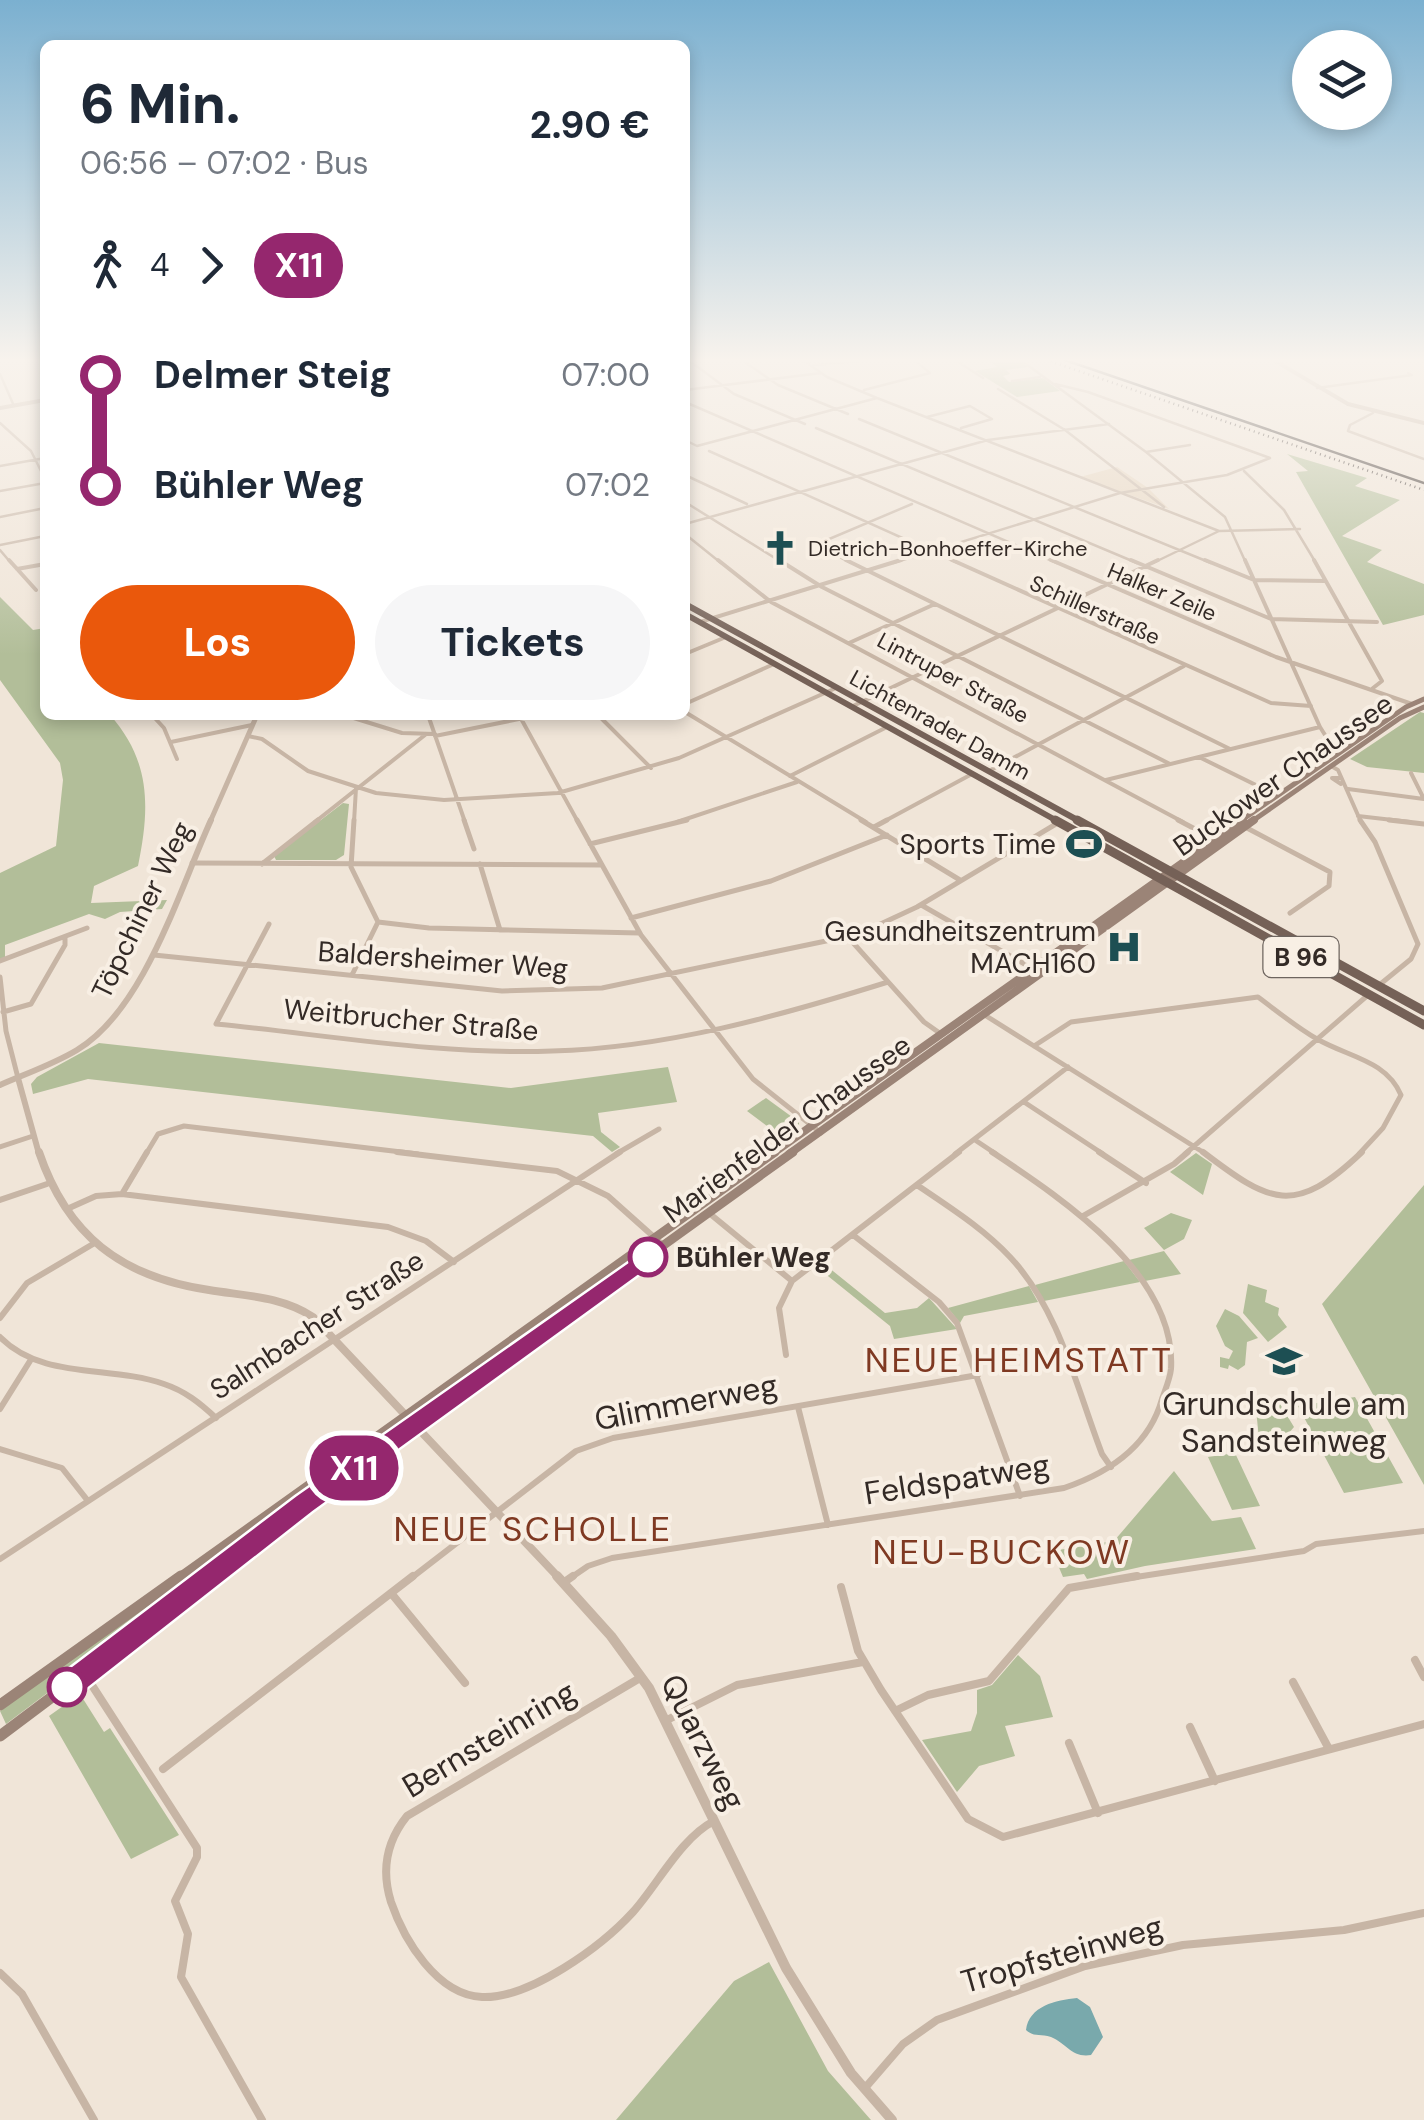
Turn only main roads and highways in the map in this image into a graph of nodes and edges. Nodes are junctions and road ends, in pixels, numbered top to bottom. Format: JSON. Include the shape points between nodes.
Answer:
{"nodes":[{"id":1,"x":690,"y":607,"type":"edge"},
{"id":2,"x":690,"y":617,"type":"edge"},
{"id":3,"x":1423,"y":706,"type":"edge"},
{"id":4,"x":1343,"y":754,"type":"junction"},
{"id":5,"x":1138,"y":853,"type":"junction"},
{"id":6,"x":1128,"y":860,"type":"junction"},
{"id":7,"x":1169,"y":871,"type":"junction"},
{"id":8,"x":1178,"y":876,"type":"junction"},
{"id":9,"x":1164,"y":880,"type":"junction"},
{"id":10,"x":1212,"y":895,"type":"junction"},
{"id":11,"x":1202,"y":902,"type":"junction"},
{"id":12,"x":1424,"y":1011,"type":"edge"},
{"id":13,"x":980,"y":1012,"type":"junction"},
{"id":14,"x":1424,"y":1025,"type":"edge"},
{"id":15,"x":0,"y":1705,"type":"edge"},
{"id":16,"x":0,"y":1736,"type":"edge"}],
"edges":[{"from":1,"to":5,"type":"main road","name":"Lichtenrader Damm","number":"B 96"},
{"from":2,"to":6,"type":"main road","name":"Lichtenrader Damm","number":"B 96"},
{"from":3,"to":4,"type":"main road","name":"Buckower Chaussee"},
{"from":3,"to":4,"type":"main road","name":"Buckower Chaussee","via":[[1412,704]]},
{"from":4,"to":7,"type":"main road","name":"Buckower Chaussee"},
{"from":4,"to":8,"type":"main road","name":"Buckower Chaussee"},
{"from":5,"to":6,"type":"main road"},
{"from":5,"to":7,"type":"main road","name":"Lichtenrader Damm","number":"B 96"},
{"from":6,"to":9,"type":"main road","name":"Lichtenrader Damm","number":"B 96"},
{"from":7,"to":8,"type":"main road","name":"Lichtenrader Damm","number":"B 96"},
{"from":7,"to":9,"type":"main road","name":"Marienfelder Chaussee"},
{"from":8,"to":9,"type":"main road","name":"Buckower Chaussee"},
{"from":8,"to":10,"type":"main road","number":"B 96"},
{"from":9,"to":11,"type":"main road","number":"B 96"},
{"from":9,"to":13,"type":"main road","name":"Marienfelder Chaussee"},
{"from":9,"to":13,"type":"main road","name":"Marienfelder Chaussee","via":[[1042,974]]},
{"from":10,"to":11,"type":"main road"},
{"from":10,"to":12,"type":"main road","number":"B 96"},
{"from":11,"to":14,"type":"main road","number":"B 96"},
{"from":13,"to":15,"type":"main road","name":"Marienfelder Chaussee"},
{"from":13,"to":16,"type":"main road","name":"Marienfelder Chaussee","via":[[304,1504]]}]}
